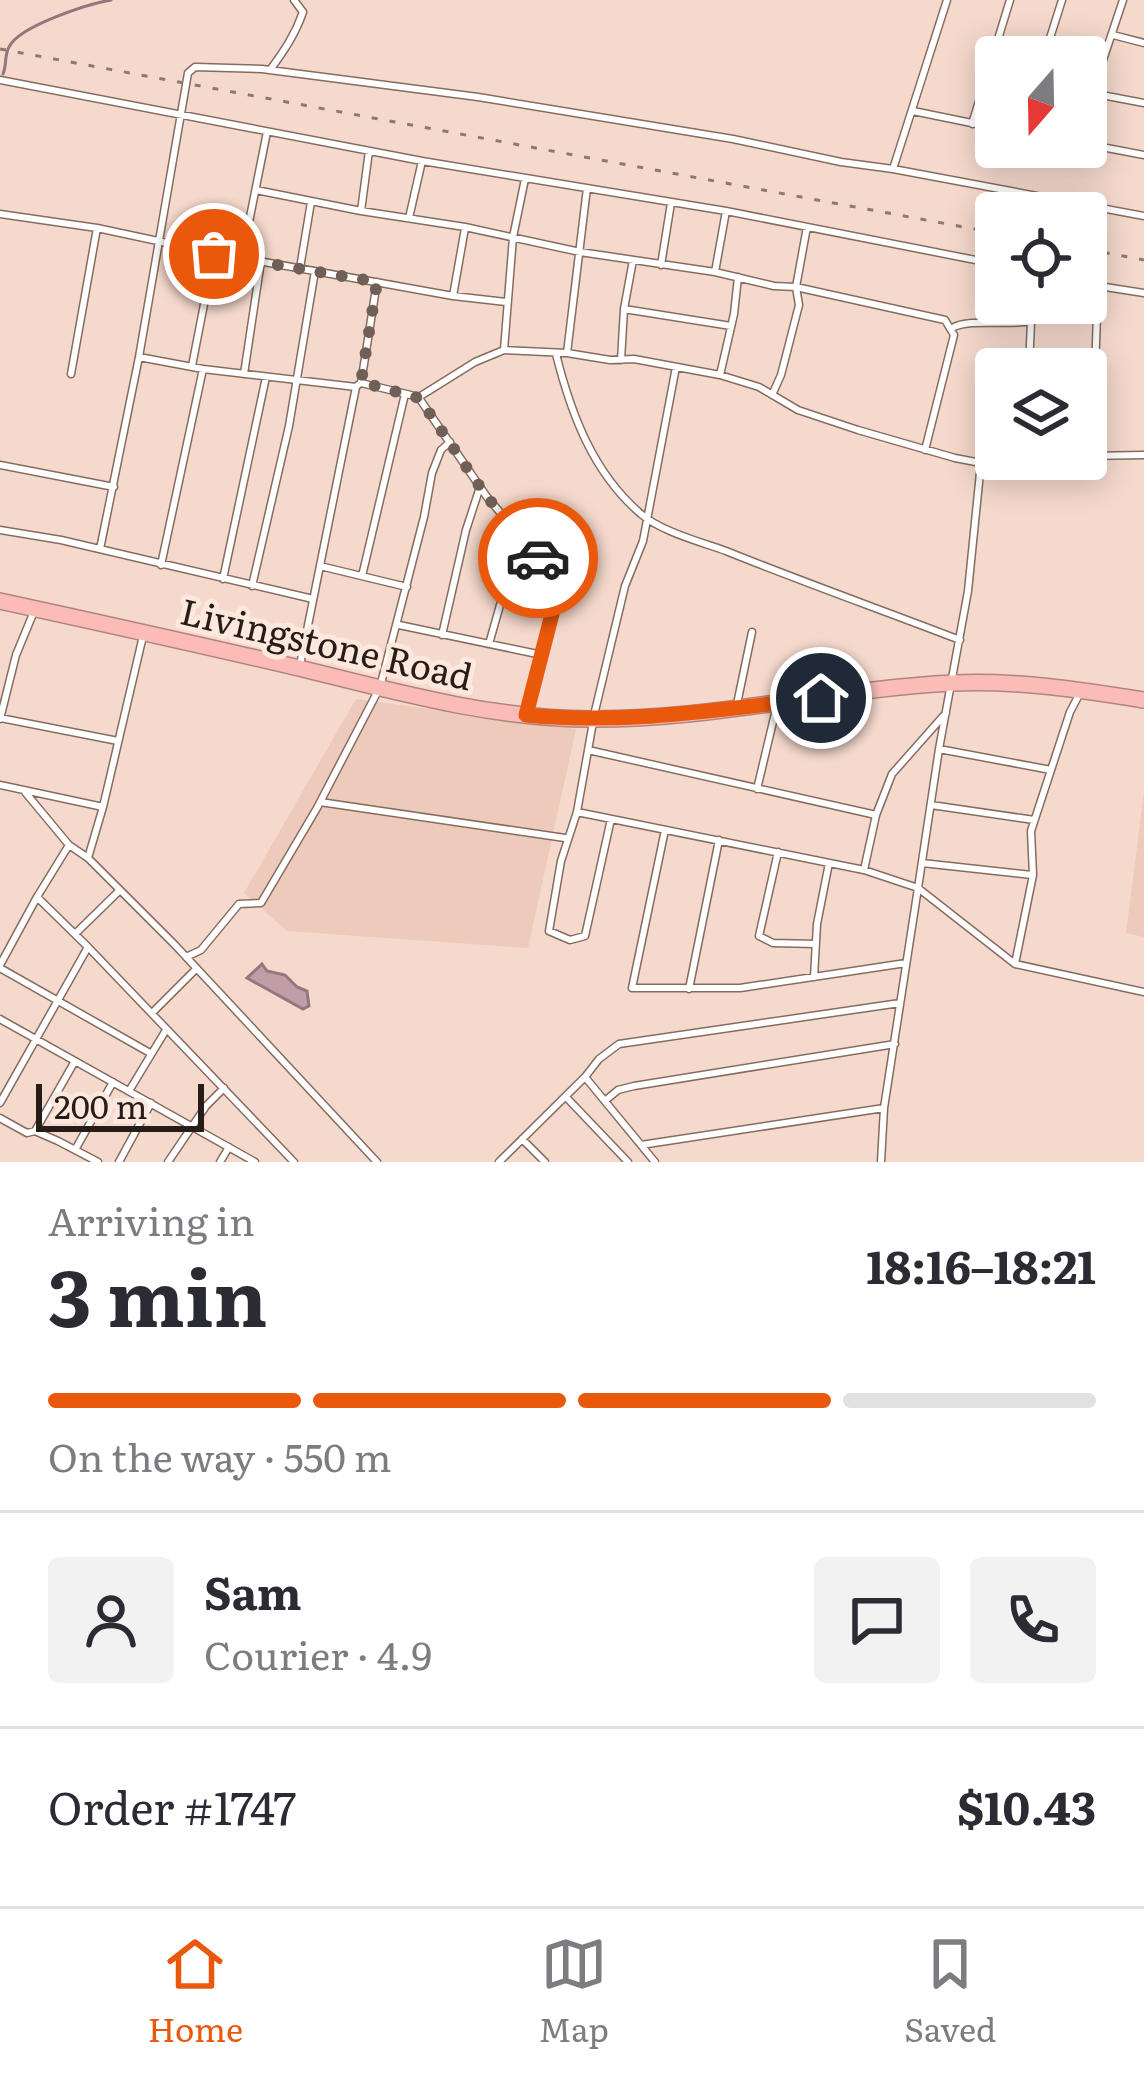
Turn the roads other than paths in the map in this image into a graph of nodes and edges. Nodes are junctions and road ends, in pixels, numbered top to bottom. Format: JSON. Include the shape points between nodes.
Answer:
{"nodes":[{"id":1,"x":294,"y":0,"type":"edge"},
{"id":2,"x":947,"y":0,"type":"edge"},
{"id":3,"x":1010,"y":0,"type":"edge"},
{"id":4,"x":1062,"y":0,"type":"edge"},
{"id":5,"x":1123,"y":0,"type":"edge"},
{"id":6,"x":1112,"y":34,"type":"junction"},
{"id":7,"x":1001,"y":36,"type":"edge"},
{"id":8,"x":1051,"y":36,"type":"edge"},
{"id":9,"x":1144,"y":43,"type":"edge"},
{"id":10,"x":1107,"y":47,"type":"edge"},
{"id":11,"x":270,"y":70,"type":"junction"},
{"id":12,"x":0,"y":80,"type":"edge"},
{"id":13,"x":1107,"y":96,"type":"edge"},
{"id":14,"x":1144,"y":103,"type":"edge"},
{"id":15,"x":913,"y":111,"type":"junction"},
{"id":16,"x":975,"y":116,"type":"edge"},
{"id":17,"x":182,"y":117,"type":"junction"},
{"id":18,"x":972,"y":124,"type":"junction"},
{"id":19,"x":975,"y":124,"type":"edge"},
{"id":20,"x":267,"y":132,"type":"junction"},
{"id":21,"x":1107,"y":148,"type":"edge"},
{"id":22,"x":369,"y":151,"type":"junction"},
{"id":23,"x":1144,"y":155,"type":"edge"},
{"id":24,"x":422,"y":161,"type":"junction"},
{"id":25,"x":893,"y":169,"type":"junction"},
{"id":26,"x":525,"y":179,"type":"junction"},
{"id":27,"x":587,"y":188,"type":"junction"},
{"id":28,"x":256,"y":190,"type":"junction"},
{"id":29,"x":311,"y":202,"type":"junction"},
{"id":30,"x":671,"y":202,"type":"junction"},
{"id":31,"x":361,"y":211,"type":"junction"},
{"id":32,"x":725,"y":211,"type":"junction"},
{"id":33,"x":0,"y":214,"type":"edge"},
{"id":34,"x":1144,"y":216,"type":"edge"},
{"id":35,"x":410,"y":218,"type":"junction"},
{"id":36,"x":465,"y":227,"type":"junction"},
{"id":37,"x":807,"y":227,"type":"junction"},
{"id":38,"x":97,"y":228,"type":"junction"},
{"id":39,"x":513,"y":237,"type":"junction"},
{"id":40,"x":158,"y":242,"type":"junction"},
{"id":41,"x":580,"y":252,"type":"junction"},
{"id":42,"x":214,"y":254,"type":"junction"},
{"id":43,"x":242,"y":257,"type":"junction"},
{"id":44,"x":633,"y":260,"type":"junction"},
{"id":45,"x":975,"y":260,"type":"edge"},
{"id":46,"x":261,"y":261,"type":"junction"},
{"id":47,"x":661,"y":265,"type":"junction"},
{"id":48,"x":300,"y":268,"type":"junction"},
{"id":49,"x":315,"y":271,"type":"junction"},
{"id":50,"x":715,"y":272,"type":"junction"},
{"id":51,"x":738,"y":277,"type":"junction"},
{"id":52,"x":377,"y":282,"type":"junction"},
{"id":53,"x":796,"y":287,"type":"junction"},
{"id":54,"x":1107,"y":287,"type":"edge"},
{"id":55,"x":1144,"y":293,"type":"edge"},
{"id":56,"x":453,"y":296,"type":"junction"},
{"id":57,"x":506,"y":302,"type":"junction"},
{"id":58,"x":624,"y":309,"type":"junction"},
{"id":59,"x":975,"y":323,"type":"edge"},
{"id":60,"x":731,"y":326,"type":"junction"},
{"id":61,"x":952,"y":328,"type":"junction"},
{"id":62,"x":504,"y":350,"type":"junction"},
{"id":63,"x":556,"y":353,"type":"junction"},
{"id":64,"x":567,"y":353,"type":"junction"},
{"id":65,"x":139,"y":357,"type":"junction"},
{"id":66,"x":621,"y":360,"type":"junction"},
{"id":67,"x":193,"y":366,"type":"junction"},
{"id":68,"x":676,"y":367,"type":"junction"},
{"id":69,"x":203,"y":369,"type":"junction"},
{"id":70,"x":71,"y":374,"type":"dead end"},
{"id":71,"x":244,"y":374,"type":"junction"},
{"id":72,"x":720,"y":375,"type":"junction"},
{"id":73,"x":266,"y":377,"type":"junction"},
{"id":74,"x":298,"y":381,"type":"junction"},
{"id":75,"x":358,"y":385,"type":"junction"},
{"id":76,"x":404,"y":394,"type":"junction"},
{"id":77,"x":772,"y":395,"type":"junction"},
{"id":78,"x":419,"y":398,"type":"junction"},
{"id":79,"x":450,"y":442,"type":"junction"},
{"id":80,"x":925,"y":450,"type":"junction"},
{"id":81,"x":1144,"y":454,"type":"edge"},
{"id":82,"x":1107,"y":455,"type":"edge"},
{"id":83,"x":975,"y":462,"type":"edge"},
{"id":84,"x":0,"y":465,"type":"edge"},
{"id":85,"x":979,"y":480,"type":"edge"},
{"id":86,"x":480,"y":486,"type":"junction"},
{"id":87,"x":114,"y":487,"type":"junction"},
{"id":88,"x":645,"y":518,"type":"junction"},
{"id":89,"x":0,"y":530,"type":"edge"},
{"id":90,"x":520,"y":538,"type":"junction"},
{"id":91,"x":100,"y":549,"type":"junction"},
{"id":92,"x":161,"y":565,"type":"junction"},
{"id":93,"x":320,"y":566,"type":"junction"},
{"id":94,"x":362,"y":576,"type":"junction"},
{"id":95,"x":223,"y":579,"type":"junction"},
{"id":96,"x":252,"y":586,"type":"junction"},
{"id":97,"x":406,"y":587,"type":"junction"},
{"id":98,"x":314,"y":599,"type":"junction"},
{"id":99,"x":0,"y":602,"type":"edge"},
{"id":100,"x":34,"y":609,"type":"junction"},
{"id":101,"x":397,"y":625,"type":"junction"},
{"id":102,"x":143,"y":632,"type":"junction"},
{"id":103,"x":752,"y":632,"type":"dead end"},
{"id":104,"x":442,"y":634,"type":"junction"},
{"id":105,"x":960,"y":640,"type":"junction"},
{"id":106,"x":489,"y":644,"type":"junction"},
{"id":107,"x":542,"y":656,"type":"junction"},
{"id":108,"x":299,"y":668,"type":"junction"},
{"id":109,"x":953,"y":683,"type":"junction"},
{"id":110,"x":380,"y":688,"type":"junction"},
{"id":111,"x":1082,"y":689,"type":"junction"},
{"id":112,"x":1144,"y":700,"type":"edge"},
{"id":113,"x":778,"y":703,"type":"junction"},
{"id":114,"x":736,"y":707,"type":"junction"},
{"id":115,"x":948,"y":710,"type":"junction"},
{"id":116,"x":526,"y":715,"type":"junction"},
{"id":117,"x":0,"y":718,"type":"edge"},
{"id":118,"x":593,"y":719,"type":"junction"},
{"id":119,"x":118,"y":741,"type":"junction"},
{"id":120,"x":939,"y":749,"type":"junction"},
{"id":121,"x":588,"y":750,"type":"junction"},
{"id":122,"x":1051,"y":770,"type":"junction"},
{"id":123,"x":0,"y":785,"type":"edge"},
{"id":124,"x":757,"y":789,"type":"junction"},
{"id":125,"x":25,"y":791,"type":"junction"},
{"id":126,"x":320,"y":802,"type":"junction"},
{"id":127,"x":931,"y":806,"type":"junction"},
{"id":128,"x":103,"y":808,"type":"junction"},
{"id":129,"x":577,"y":812,"type":"junction"},
{"id":130,"x":876,"y":815,"type":"junction"},
{"id":131,"x":611,"y":818,"type":"junction"},
{"id":132,"x":1036,"y":820,"type":"junction"},
{"id":133,"x":664,"y":830,"type":"junction"},
{"id":134,"x":567,"y":838,"type":"junction"},
{"id":135,"x":719,"y":841,"type":"junction"},
{"id":136,"x":69,"y":844,"type":"junction"},
{"id":137,"x":778,"y":853,"type":"junction"},
{"id":138,"x":88,"y":857,"type":"junction"},
{"id":139,"x":829,"y":862,"type":"junction"},
{"id":140,"x":922,"y":863,"type":"junction"},
{"id":141,"x":864,"y":870,"type":"junction"},
{"id":142,"x":1033,"y":875,"type":"junction"},
{"id":143,"x":919,"y":888,"type":"junction"},
{"id":144,"x":120,"y":890,"type":"junction"},
{"id":145,"x":37,"y":897,"type":"junction"},
{"id":146,"x":76,"y":933,"type":"junction"},
{"id":147,"x":816,"y":944,"type":"junction"},
{"id":148,"x":88,"y":947,"type":"junction"},
{"id":149,"x":186,"y":958,"type":"junction"},
{"id":150,"x":906,"y":964,"type":"junction"},
{"id":151,"x":1015,"y":964,"type":"junction"},
{"id":152,"x":0,"y":966,"type":"edge"},
{"id":153,"x":196,"y":968,"type":"junction"},
{"id":154,"x":814,"y":977,"type":"junction"},
{"id":155,"x":688,"y":989,"type":"junction"},
{"id":156,"x":1144,"y":992,"type":"edge"},
{"id":157,"x":58,"y":1000,"type":"junction"},
{"id":158,"x":900,"y":1003,"type":"junction"},
{"id":159,"x":152,"y":1013,"type":"junction"},
{"id":160,"x":0,"y":1018,"type":"edge"},
{"id":161,"x":166,"y":1030,"type":"junction"},
{"id":162,"x":36,"y":1039,"type":"junction"},
{"id":163,"x":895,"y":1044,"type":"junction"},
{"id":164,"x":150,"y":1053,"type":"junction"},
{"id":165,"x":76,"y":1061,"type":"junction"},
{"id":166,"x":584,"y":1077,"type":"junction"},
{"id":167,"x":113,"y":1082,"type":"junction"},
{"id":168,"x":224,"y":1088,"type":"junction"},
{"id":169,"x":129,"y":1091,"type":"junction"},
{"id":170,"x":566,"y":1097,"type":"junction"},
{"id":171,"x":606,"y":1100,"type":"junction"},
{"id":172,"x":0,"y":1103,"type":"edge"},
{"id":173,"x":152,"y":1103,"type":"junction"},
{"id":174,"x":884,"y":1108,"type":"junction"},
{"id":175,"x":0,"y":1118,"type":"edge"},
{"id":176,"x":191,"y":1126,"type":"junction"},
{"id":177,"x":35,"y":1131,"type":"junction"},
{"id":178,"x":522,"y":1138,"type":"junction"},
{"id":179,"x":641,"y":1145,"type":"junction"},
{"id":180,"x":229,"y":1148,"type":"junction"},
{"id":181,"x":75,"y":1150,"type":"junction"},
{"id":182,"x":98,"y":1162,"type":"edge"},
{"id":183,"x":118,"y":1162,"type":"edge"},
{"id":184,"x":168,"y":1162,"type":"edge"},
{"id":185,"x":220,"y":1162,"type":"edge"},
{"id":186,"x":255,"y":1162,"type":"edge"},
{"id":187,"x":294,"y":1162,"type":"edge"},
{"id":188,"x":377,"y":1162,"type":"edge"},
{"id":189,"x":499,"y":1162,"type":"edge"},
{"id":190,"x":545,"y":1162,"type":"edge"},
{"id":191,"x":628,"y":1162,"type":"edge"},
{"id":192,"x":655,"y":1162,"type":"edge"},
{"id":193,"x":880,"y":1162,"type":"edge"}],
"edges":[{"from":1,"to":11,"type":"street","via":[[302,12],[298,28]]},
{"from":2,"to":15,"type":"street"},
{"from":3,"to":7,"type":"street"},
{"from":4,"to":8,"type":"street"},
{"from":5,"to":6,"type":"street"},
{"from":6,"to":9,"type":"street"},
{"from":6,"to":10,"type":"street"},
{"from":11,"to":17,"type":"street","via":[[195,67]]},
{"from":11,"to":25,"type":"street"},
{"from":12,"to":17,"type":"street"},
{"from":13,"to":14,"type":"street"},
{"from":15,"to":18,"type":"street"},
{"from":15,"to":25,"type":"street"},
{"from":16,"to":18,"type":"street"},
{"from":17,"to":20,"type":"street"},
{"from":17,"to":40,"type":"street"},
{"from":18,"to":19,"type":"street"},
{"from":20,"to":22,"type":"street"},
{"from":20,"to":28,"type":"street"},
{"from":21,"to":23,"type":"street"},
{"from":22,"to":24,"type":"street"},
{"from":22,"to":31,"type":"street"},
{"from":24,"to":26,"type":"street"},
{"from":24,"to":35,"type":"street"},
{"from":25,"to":34,"type":"street"},
{"from":26,"to":27,"type":"street"},
{"from":26,"to":39,"type":"street"},
{"from":27,"to":30,"type":"street"},
{"from":27,"to":41,"type":"street"},
{"from":28,"to":29,"type":"street"},
{"from":28,"to":43,"type":"street"},
{"from":29,"to":31,"type":"street"},
{"from":29,"to":48,"type":"street"},
{"from":30,"to":32,"type":"street"},
{"from":30,"to":47,"type":"street"},
{"from":31,"to":35,"type":"street"},
{"from":32,"to":37,"type":"street"},
{"from":32,"to":50,"type":"street"},
{"from":33,"to":38,"type":"street"},
{"from":35,"to":36,"type":"street"},
{"from":36,"to":39,"type":"street"},
{"from":36,"to":56,"type":"street"},
{"from":37,"to":45,"type":"street"},
{"from":37,"to":53,"type":"street"},
{"from":38,"to":40,"type":"street"},
{"from":38,"to":70,"type":"street"},
{"from":39,"to":41,"type":"street"},
{"from":39,"to":57,"type":"street"},
{"from":40,"to":42,"type":"street"},
{"from":40,"to":65,"type":"street"},
{"from":41,"to":44,"type":"street"},
{"from":41,"to":64,"type":"street"},
{"from":42,"to":43,"type":"street"},
{"from":42,"to":67,"type":"street"},
{"from":43,"to":46,"type":"street"},
{"from":44,"to":47,"type":"street"},
{"from":44,"to":58,"type":"street"},
{"from":46,"to":48,"type":"street"},
{"from":46,"to":71,"type":"street"},
{"from":47,"to":50,"type":"street"},
{"from":48,"to":49,"type":"street"},
{"from":49,"to":52,"type":"street"},
{"from":49,"to":74,"type":"street"},
{"from":50,"to":51,"type":"street"},
{"from":51,"to":53,"type":"street"},
{"from":51,"to":60,"type":"street"},
{"from":52,"to":56,"type":"street"},
{"from":52,"to":75,"type":"street"},
{"from":53,"to":61,"type":"street"},
{"from":53,"to":77,"type":"street","via":[[799,305]]},
{"from":54,"to":55,"type":"street"},
{"from":56,"to":57,"type":"street"},
{"from":57,"to":62,"type":"street"},
{"from":58,"to":60,"type":"street"},
{"from":58,"to":66,"type":"street"},
{"from":59,"to":61,"type":"street"},
{"from":60,"to":72,"type":"street"},
{"from":61,"to":80,"type":"street"},
{"from":62,"to":63,"type":"street"},
{"from":62,"to":78,"type":"street"},
{"from":63,"to":64,"type":"street"},
{"from":63,"to":88,"type":"street","via":[[588,446]]},
{"from":64,"to":66,"type":"street"},
{"from":65,"to":67,"type":"street"},
{"from":65,"to":87,"type":"street"},
{"from":66,"to":68,"type":"street"},
{"from":67,"to":69,"type":"street"},
{"from":68,"to":72,"type":"street"},
{"from":68,"to":88,"type":"street"},
{"from":69,"to":71,"type":"street"},
{"from":69,"to":92,"type":"street"},
{"from":71,"to":73,"type":"street"},
{"from":72,"to":77,"type":"street"},
{"from":73,"to":74,"type":"street"},
{"from":73,"to":95,"type":"street"},
{"from":74,"to":75,"type":"street"},
{"from":74,"to":96,"type":"street"},
{"from":75,"to":76,"type":"street"},
{"from":75,"to":93,"type":"street"},
{"from":76,"to":78,"type":"street"},
{"from":76,"to":94,"type":"street"},
{"from":77,"to":80,"type":"street"},
{"from":78,"to":79,"type":"street"},
{"from":79,"to":86,"type":"street"},
{"from":79,"to":97,"type":"street","via":[[432,472]]},
{"from":80,"to":83,"type":"street"},
{"from":81,"to":82,"type":"street"},
{"from":84,"to":87,"type":"street"},
{"from":85,"to":105,"type":"street"},
{"from":86,"to":90,"type":"street"},
{"from":86,"to":104,"type":"street"},
{"from":87,"to":91,"type":"street"},
{"from":88,"to":105,"type":"street"},
{"from":88,"to":118,"type":"street"},
{"from":89,"to":91,"type":"street"},
{"from":90,"to":106,"type":"street"},
{"from":90,"to":107,"type":"street","via":[[559,587]]},
{"from":91,"to":92,"type":"street"},
{"from":92,"to":95,"type":"street"},
{"from":93,"to":94,"type":"street"},
{"from":93,"to":98,"type":"street"},
{"from":94,"to":97,"type":"street"},
{"from":95,"to":96,"type":"street"},
{"from":96,"to":98,"type":"street"},
{"from":97,"to":101,"type":"street"},
{"from":98,"to":108,"type":"street"},
{"from":99,"to":100,"type":"highway","name":"Livingstone Road"},
{"from":100,"to":102,"type":"highway","name":"Livingstone Road"},
{"from":100,"to":117,"type":"street"},
{"from":101,"to":104,"type":"street"},
{"from":101,"to":110,"type":"street"},
{"from":102,"to":108,"type":"highway","name":"Livingstone Road"},
{"from":102,"to":119,"type":"street"},
{"from":103,"to":114,"type":"street"},
{"from":104,"to":106,"type":"street"},
{"from":105,"to":109,"type":"street"},
{"from":106,"to":107,"type":"street"},
{"from":107,"to":116,"type":"street"},
{"from":108,"to":110,"type":"highway","name":"Livingstone Road"},
{"from":109,"to":111,"type":"highway","name":"Livingstone Road"},
{"from":109,"to":113,"type":"highway","name":"Livingstone Road"},
{"from":109,"to":115,"type":"street"},
{"from":110,"to":116,"type":"highway","name":"Livingstone Road"},
{"from":110,"to":126,"type":"street"},
{"from":111,"to":112,"type":"highway","name":"Livingstone Road"},
{"from":111,"to":122,"type":"street"},
{"from":113,"to":114,"type":"highway","name":"Livingstone Road"},
{"from":113,"to":124,"type":"street"},
{"from":114,"to":118,"type":"highway","name":"Livingstone Road"},
{"from":115,"to":120,"type":"street"},
{"from":115,"to":130,"type":"street","via":[[892,774]]},
{"from":116,"to":118,"type":"highway","name":"Livingstone Road"},
{"from":117,"to":119,"type":"street"},
{"from":118,"to":121,"type":"street"},
{"from":119,"to":128,"type":"street"},
{"from":120,"to":122,"type":"street"},
{"from":120,"to":127,"type":"street"},
{"from":121,"to":124,"type":"street"},
{"from":121,"to":129,"type":"street"},
{"from":122,"to":132,"type":"street"},
{"from":123,"to":125,"type":"street"},
{"from":124,"to":130,"type":"street"},
{"from":125,"to":128,"type":"street"},
{"from":125,"to":136,"type":"street"},
{"from":126,"to":134,"type":"street"},
{"from":126,"to":149,"type":"street","via":[[261,903],[239,904]]},
{"from":127,"to":132,"type":"street"},
{"from":127,"to":140,"type":"street"},
{"from":128,"to":138,"type":"street"},
{"from":129,"to":131,"type":"street"},
{"from":129,"to":134,"type":"street"},
{"from":130,"to":141,"type":"street"},
{"from":131,"to":133,"type":"street"},
{"from":131,"to":134,"type":"street","via":[[585,936],[577,940],[550,931]]},
{"from":132,"to":142,"type":"street"},
{"from":133,"to":135,"type":"street"},
{"from":133,"to":155,"type":"street","via":[[632,988]]},
{"from":135,"to":137,"type":"street"},
{"from":135,"to":155,"type":"street"},
{"from":136,"to":138,"type":"street"},
{"from":136,"to":145,"type":"street"},
{"from":137,"to":139,"type":"street"},
{"from":137,"to":147,"type":"street","via":[[759,936]]},
{"from":138,"to":144,"type":"street"},
{"from":139,"to":141,"type":"street"},
{"from":139,"to":147,"type":"street"},
{"from":140,"to":142,"type":"street"},
{"from":140,"to":143,"type":"street"},
{"from":141,"to":143,"type":"street"},
{"from":142,"to":151,"type":"street"},
{"from":143,"to":150,"type":"street"},
{"from":143,"to":151,"type":"street"},
{"from":144,"to":146,"type":"street"},
{"from":144,"to":149,"type":"street"},
{"from":145,"to":146,"type":"street"},
{"from":145,"to":152,"type":"street"},
{"from":146,"to":148,"type":"street"},
{"from":147,"to":154,"type":"street"},
{"from":148,"to":157,"type":"street"},
{"from":148,"to":159,"type":"street"},
{"from":149,"to":153,"type":"street"},
{"from":150,"to":154,"type":"street"},
{"from":150,"to":158,"type":"street"},
{"from":151,"to":156,"type":"street"},
{"from":152,"to":157,"type":"street"},
{"from":153,"to":159,"type":"street"},
{"from":153,"to":188,"type":"street"},
{"from":154,"to":155,"type":"street"},
{"from":157,"to":162,"type":"street"},
{"from":157,"to":164,"type":"street"},
{"from":158,"to":163,"type":"street"},
{"from":158,"to":166,"type":"street","via":[[628,1042]]},
{"from":159,"to":161,"type":"street"},
{"from":160,"to":162,"type":"street"},
{"from":161,"to":164,"type":"street"},
{"from":161,"to":168,"type":"street"},
{"from":162,"to":165,"type":"street"},
{"from":162,"to":172,"type":"street"},
{"from":163,"to":171,"type":"street","via":[[634,1086]]},
{"from":163,"to":174,"type":"street"},
{"from":164,"to":169,"type":"street"},
{"from":165,"to":167,"type":"street"},
{"from":165,"to":177,"type":"street"},
{"from":166,"to":170,"type":"street"},
{"from":166,"to":171,"type":"street"},
{"from":167,"to":169,"type":"street"},
{"from":167,"to":181,"type":"street"},
{"from":168,"to":176,"type":"street"},
{"from":168,"to":187,"type":"street"},
{"from":169,"to":173,"type":"street"},
{"from":170,"to":178,"type":"street"},
{"from":170,"to":191,"type":"street"},
{"from":171,"to":179,"type":"street"},
{"from":173,"to":176,"type":"street"},
{"from":173,"to":183,"type":"street"},
{"from":174,"to":179,"type":"street"},
{"from":174,"to":193,"type":"street"},
{"from":175,"to":177,"type":"street"},
{"from":176,"to":180,"type":"street"},
{"from":176,"to":184,"type":"street"},
{"from":177,"to":181,"type":"street"},
{"from":178,"to":189,"type":"street"},
{"from":178,"to":190,"type":"street"},
{"from":179,"to":192,"type":"street"},
{"from":180,"to":185,"type":"street"},
{"from":180,"to":186,"type":"street"},
{"from":181,"to":182,"type":"street"}]}
